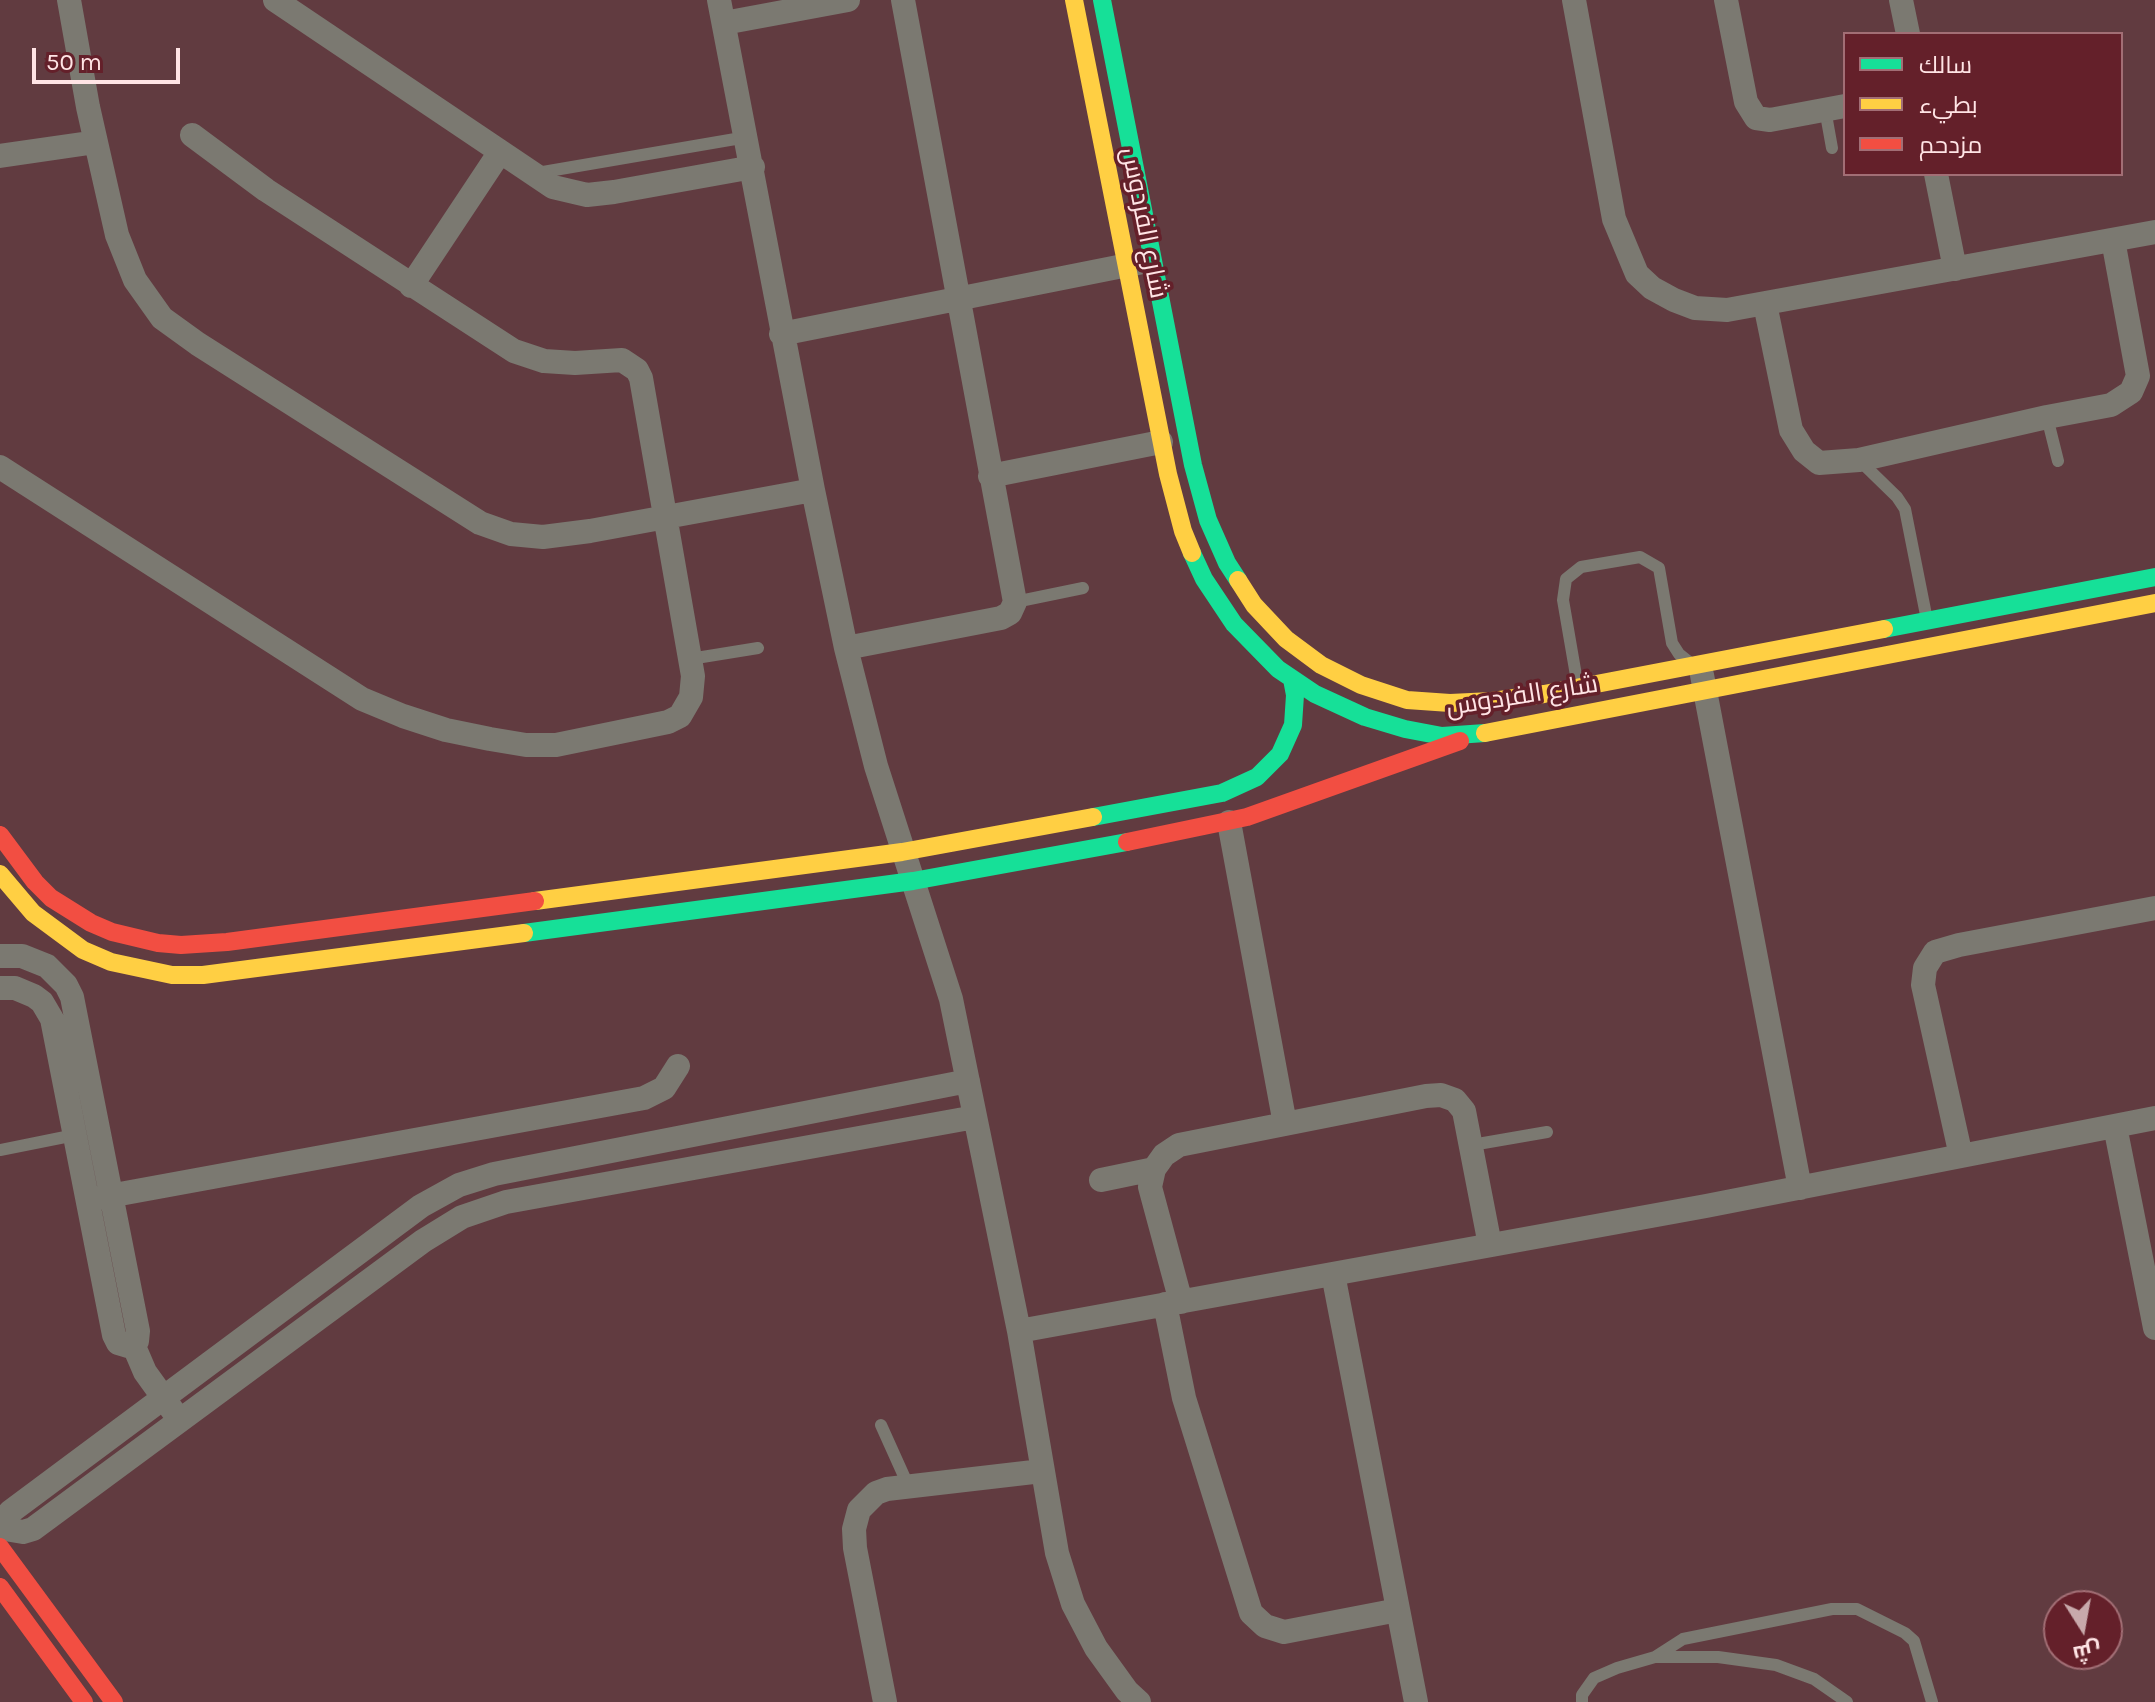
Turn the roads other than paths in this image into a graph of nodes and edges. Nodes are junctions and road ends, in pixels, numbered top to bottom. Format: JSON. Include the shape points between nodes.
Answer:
{"nodes":[{"id":1,"x":69,"y":0,"type":"edge"},
{"id":2,"x":275,"y":0,"type":"edge"},
{"id":3,"x":848,"y":0,"type":"edge"},
{"id":4,"x":903,"y":0,"type":"edge"},
{"id":5,"x":1074,"y":0,"type":"edge"},
{"id":6,"x":1102,"y":0,"type":"edge"},
{"id":7,"x":1574,"y":0,"type":"edge"},
{"id":8,"x":1726,"y":0,"type":"edge"},
{"id":9,"x":1901,"y":0,"type":"edge"},
{"id":10,"x":721,"y":12,"type":"edge"},
{"id":11,"x":1908,"y":32,"type":"edge"},
{"id":12,"x":1835,"y":108,"type":"edge"},
{"id":13,"x":192,"y":135,"type":"dead end"},
{"id":14,"x":747,"y":137,"type":"junction"},
{"id":15,"x":96,"y":142,"type":"junction"},
{"id":16,"x":1832,"y":148,"type":"dead end"},
{"id":17,"x":500,"y":152,"type":"junction"},
{"id":18,"x":0,"y":156,"type":"edge"},
{"id":19,"x":753,"y":167,"type":"junction"},
{"id":20,"x":532,"y":174,"type":"junction"},
{"id":21,"x":1936,"y":176,"type":"edge"},
{"id":22,"x":2155,"y":232,"type":"edge"},
{"id":23,"x":2113,"y":240,"type":"junction"},
{"id":24,"x":1153,"y":260,"type":"junction"},
{"id":25,"x":1126,"y":264,"type":"junction"},
{"id":26,"x":1955,"y":269,"type":"junction"},
{"id":27,"x":411,"y":286,"type":"junction"},
{"id":28,"x":957,"y":299,"type":"junction"},
{"id":29,"x":1765,"y":304,"type":"junction"},
{"id":30,"x":781,"y":334,"type":"junction"},
{"id":31,"x":2047,"y":417,"type":"junction"},
{"id":32,"x":1161,"y":442,"type":"junction"},
{"id":33,"x":1859,"y":460,"type":"junction"},
{"id":34,"x":2058,"y":461,"type":"dead end"},
{"id":35,"x":0,"y":467,"type":"edge"},
{"id":36,"x":990,"y":476,"type":"junction"},
{"id":37,"x":813,"y":490,"type":"junction"},
{"id":38,"x":664,"y":517,"type":"junction"},
{"id":39,"x":2155,"y":577,"type":"edge"},
{"id":40,"x":1083,"y":588,"type":"dead end"},
{"id":41,"x":1015,"y":602,"type":"junction"},
{"id":42,"x":2155,"y":603,"type":"edge"},
{"id":43,"x":1927,"y":621,"type":"junction"},
{"id":44,"x":758,"y":648,"type":"dead end"},
{"id":45,"x":846,"y":648,"type":"junction"},
{"id":46,"x":690,"y":659,"type":"junction"},
{"id":47,"x":1700,"y":664,"type":"junction"},
{"id":48,"x":1292,"y":679,"type":"junction"},
{"id":49,"x":1578,"y":688,"type":"junction"},
{"id":50,"x":1706,"y":690,"type":"junction"},
{"id":51,"x":1483,"y":733,"type":"junction"},
{"id":52,"x":1229,"y":822,"type":"junction"},
{"id":53,"x":0,"y":835,"type":"edge"},
{"id":54,"x":902,"y":852,"type":"junction"},
{"id":55,"x":0,"y":874,"type":"edge"},
{"id":56,"x":913,"y":881,"type":"junction"},
{"id":57,"x":2155,"y":908,"type":"edge"},
{"id":58,"x":0,"y":956,"type":"edge"},
{"id":59,"x":0,"y":988,"type":"edge"},
{"id":60,"x":678,"y":1066,"type":"dead end"},
{"id":61,"x":968,"y":1081,"type":"junction"},
{"id":62,"x":975,"y":1117,"type":"junction"},
{"id":63,"x":2155,"y":1118,"type":"edge"},
{"id":64,"x":1285,"y":1124,"type":"junction"},
{"id":65,"x":2115,"y":1126,"type":"junction"},
{"id":66,"x":1547,"y":1132,"type":"dead end"},
{"id":67,"x":75,"y":1135,"type":"junction"},
{"id":68,"x":1472,"y":1145,"type":"junction"},
{"id":69,"x":0,"y":1150,"type":"edge"},
{"id":70,"x":1961,"y":1156,"type":"junction"},
{"id":71,"x":1154,"y":1169,"type":"junction"},
{"id":72,"x":1101,"y":1180,"type":"dead end"},
{"id":73,"x":1800,"y":1188,"type":"junction"},
{"id":74,"x":100,"y":1198,"type":"junction"},
{"id":75,"x":1490,"y":1245,"type":"junction"},
{"id":76,"x":1333,"y":1274,"type":"junction"},
{"id":77,"x":1173,"y":1303,"type":"junction"},
{"id":78,"x":2155,"y":1328,"type":"edge"},
{"id":79,"x":1019,"y":1331,"type":"junction"},
{"id":80,"x":164,"y":1399,"type":"junction"},
{"id":81,"x":180,"y":1419,"type":"junction"},
{"id":82,"x":881,"y":1425,"type":"dead end"},
{"id":83,"x":1042,"y":1471,"type":"junction"},
{"id":84,"x":908,"y":1485,"type":"junction"},
{"id":85,"x":1,"y":1534,"type":"edge"},
{"id":86,"x":0,"y":1586,"type":"edge"},
{"id":87,"x":1398,"y":1610,"type":"junction"},
{"id":88,"x":1655,"y":1657,"type":"junction"},
{"id":89,"x":84,"y":1702,"type":"edge"},
{"id":90,"x":114,"y":1702,"type":"edge"},
{"id":91,"x":885,"y":1702,"type":"edge"},
{"id":92,"x":1139,"y":1702,"type":"edge"},
{"id":93,"x":1416,"y":1702,"type":"edge"},
{"id":94,"x":1582,"y":1702,"type":"edge"},
{"id":95,"x":1847,"y":1702,"type":"edge"},
{"id":96,"x":1932,"y":1702,"type":"edge"}],
"edges":[{"from":1,"to":15,"type":"street"},
{"from":2,"to":17,"type":"street"},
{"from":3,"to":10,"type":"street"},
{"from":4,"to":28,"type":"street"},
{"from":5,"to":25,"type":"street","name":"شارع الفردوس"},
{"from":6,"to":24,"type":"street","name":"شارع الفردوس"},
{"from":7,"to":29,"type":"street","via":[[1614,219],[1637,274],[1652,288],[1695,308]]},
{"from":8,"to":12,"type":"street","via":[[1746,102],[1756,118]]},
{"from":9,"to":11,"type":"street"},
{"from":10,"to":14,"type":"street"},
{"from":12,"to":16,"type":"lane"},
{"from":13,"to":27,"type":"street"},
{"from":14,"to":19,"type":"street"},
{"from":14,"to":20,"type":"lane"},
{"from":15,"to":18,"type":"street"},
{"from":15,"to":38,"type":"street","via":[[117,235],[135,280],[162,318],[198,344],[480,523],[511,534],[543,537]]},
{"from":17,"to":20,"type":"street"},
{"from":17,"to":27,"type":"street"},
{"from":19,"to":20,"type":"street","via":[[587,195],[553,187]]},
{"from":19,"to":30,"type":"street"},
{"from":21,"to":26,"type":"street"},
{"from":22,"to":23,"type":"street"},
{"from":23,"to":26,"type":"street"},
{"from":23,"to":31,"type":"street","via":[[2138,376],[2131,392],[2111,405]]},
{"from":24,"to":25,"type":"street"},
{"from":24,"to":49,"type":"street","name":"شارع الفردوس","via":[[1208,520],[1254,605],[1286,639],[1321,665],[1407,700],[1492,701]]},
{"from":25,"to":28,"type":"street"},
{"from":25,"to":32,"type":"street","name":"شارع الفردوس"},
{"from":26,"to":29,"type":"street"},
{"from":27,"to":38,"type":"street","via":[[514,351],[544,361],[622,360],[637,370]]},
{"from":28,"to":30,"type":"street"},
{"from":28,"to":36,"type":"street"},
{"from":29,"to":33,"type":"street","via":[[1791,430],[1819,463]]},
{"from":30,"to":37,"type":"street"},
{"from":31,"to":33,"type":"street"},
{"from":31,"to":34,"type":"lane"},
{"from":32,"to":36,"type":"street"},
{"from":32,"to":48,"type":"street","name":"شارع الفردوس","via":[[1183,531],[1204,579],[1234,624]]},
{"from":33,"to":43,"type":"lane","via":[[1905,509]]},
{"from":35,"to":46,"type":"street","via":[[362,699],[446,730],[526,745],[556,745],[668,722],[680,716],[691,697]]},
{"from":36,"to":41,"type":"street"},
{"from":37,"to":38,"type":"street"},
{"from":37,"to":45,"type":"street"},
{"from":38,"to":46,"type":"street"},
{"from":39,"to":43,"type":"street","name":"شارع الفردوس"},
{"from":40,"to":41,"type":"lane"},
{"from":41,"to":45,"type":"street","via":[[1001,618]]},
{"from":42,"to":50,"type":"street","name":"شارع الفردوس"},
{"from":43,"to":47,"type":"street","name":"شارع الفردوس"},
{"from":44,"to":46,"type":"lane"},
{"from":45,"to":54,"type":"street"},
{"from":47,"to":49,"type":"street","name":"شارع الفردوس"},
{"from":47,"to":49,"type":"lane","via":[[1684,659],[1672,643],[1659,568],[1640,557],[1581,567],[1566,579],[1563,600]]},
{"from":47,"to":50,"type":"street"},
{"from":48,"to":51,"type":"street","name":"شارع الفردوس","via":[[1365,717],[1405,729],[1442,736]]},
{"from":48,"to":54,"type":"street","via":[[1295,710],[1288,739],[1269,766],[1242,785]]},
{"from":50,"to":51,"type":"street","name":"شارع الفردوس"},
{"from":50,"to":73,"type":"street"},
{"from":51,"to":52,"type":"street"},
{"from":52,"to":56,"type":"street"},
{"from":52,"to":64,"type":"street"},
{"from":53,"to":54,"type":"street","via":[[35,882],[70,911],[112,932],[181,945]]},
{"from":54,"to":56,"type":"street"},
{"from":55,"to":56,"type":"street","via":[[33,913],[83,950],[172,975]]},
{"from":56,"to":61,"type":"street","via":[[951,999]]},
{"from":57,"to":70,"type":"street","via":[[1935,952],[1923,985]]},
{"from":58,"to":74,"type":"street","via":[[22,956],[47,966],[72,997]]},
{"from":59,"to":67,"type":"street","via":[[25,991],[48,1010]]},
{"from":60,"to":74,"type":"street","via":[[664,1088],[644,1098]]},
{"from":61,"to":62,"type":"street"},
{"from":61,"to":80,"type":"street","via":[[459,1185],[421,1206]]},
{"from":62,"to":79,"type":"street"},
{"from":62,"to":81,"type":"street","via":[[483,1208],[432,1234]]},
{"from":63,"to":65,"type":"street"},
{"from":64,"to":68,"type":"street","via":[[1441,1095],[1464,1111]]},
{"from":64,"to":71,"type":"street","via":[[1179,1145]]},
{"from":65,"to":70,"type":"street"},
{"from":65,"to":78,"type":"street"},
{"from":66,"to":68,"type":"lane"},
{"from":67,"to":69,"type":"lane"},
{"from":67,"to":74,"type":"street"},
{"from":68,"to":75,"type":"street"},
{"from":70,"to":73,"type":"street"},
{"from":71,"to":72,"type":"street"},
{"from":71,"to":77,"type":"street","via":[[1150,1187]]},
{"from":73,"to":75,"type":"street"},
{"from":74,"to":80,"type":"street","via":[[115,1340],[123,1346],[133,1344]]},
{"from":75,"to":76,"type":"street"},
{"from":76,"to":77,"type":"street"},
{"from":76,"to":87,"type":"street"},
{"from":77,"to":79,"type":"street"},
{"from":77,"to":87,"type":"street","via":[[1184,1398],[1251,1613],[1265,1626],[1284,1632]]},
{"from":79,"to":83,"type":"street"},
{"from":80,"to":81,"type":"street"},
{"from":80,"to":85,"type":"street","via":[[10,1512]]},
{"from":81,"to":85,"type":"street","via":[[33,1529]]},
{"from":82,"to":84,"type":"lane"},
{"from":83,"to":84,"type":"street"},
{"from":83,"to":92,"type":"street","via":[[1057,1553],[1073,1604],[1096,1648]]},
{"from":84,"to":91,"type":"street","via":[[876,1493],[859,1510],[854,1529]]},
{"from":85,"to":90,"type":"street"},
{"from":86,"to":89,"type":"street"},
{"from":87,"to":93,"type":"street"},
{"from":88,"to":94,"type":"lane","via":[[1594,1678]]},
{"from":88,"to":95,"type":"lane","via":[[1718,1657],[1776,1665],[1814,1679]]},
{"from":88,"to":96,"type":"lane","via":[[1683,1639],[1832,1609],[1857,1609],[1914,1641]]}]}
